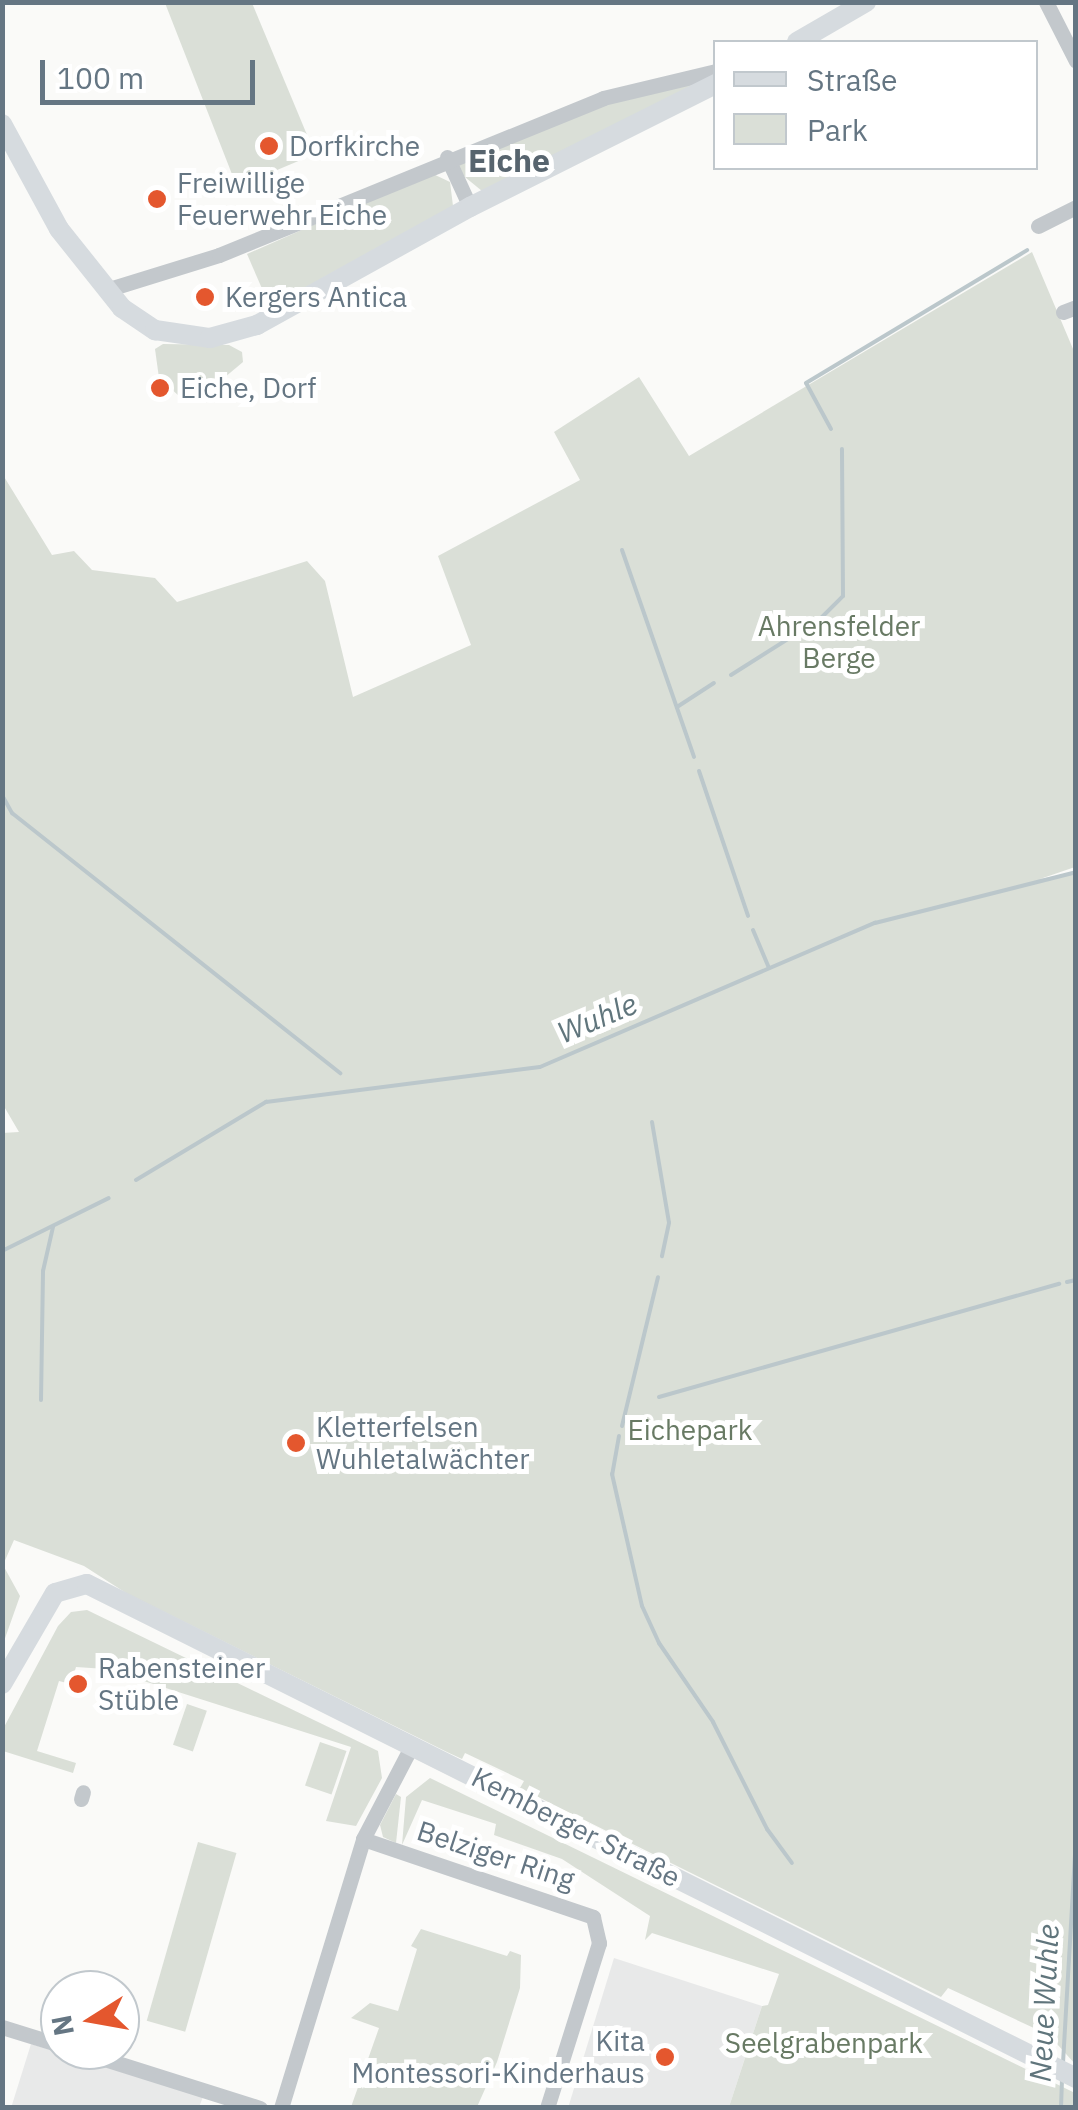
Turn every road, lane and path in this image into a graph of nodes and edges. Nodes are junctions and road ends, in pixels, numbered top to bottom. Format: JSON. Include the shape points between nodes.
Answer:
{"nodes":[{"id":1,"x":866,"y":2,"type":"edge"},
{"id":2,"x":1046,"y":2,"type":"edge"},
{"id":3,"x":800,"y":40,"type":"edge"},
{"id":4,"x":1076,"y":60,"type":"edge"},
{"id":5,"x":713,"y":72,"type":"edge"},
{"id":6,"x":713,"y":86,"type":"edge"},
{"id":7,"x":2,"y":124,"type":"edge"},
{"id":8,"x":447,"y":157,"type":"junction"},
{"id":9,"x":470,"y":207,"type":"junction"},
{"id":10,"x":1076,"y":207,"type":"edge"},
{"id":11,"x":1038,"y":226,"type":"dead end"},
{"id":12,"x":106,"y":290,"type":"junction"},
{"id":13,"x":2,"y":1684,"type":"edge"},
{"id":14,"x":411,"y":1746,"type":"junction"},
{"id":15,"x":363,"y":1839,"type":"junction"},
{"id":16,"x":4,"y":2033,"type":"edge"},
{"id":17,"x":40,"y":2041,"type":"edge"},
{"id":18,"x":139,"y":2070,"type":"edge"},
{"id":19,"x":1076,"y":2078,"type":"edge"},
{"id":20,"x":260,"y":2108,"type":"edge"},
{"id":21,"x":282,"y":2108,"type":"edge"},
{"id":22,"x":547,"y":2108,"type":"edge"}],
"edges":[{"from":1,"to":3,"type":"main road"},
{"from":2,"to":4,"type":"street"},
{"from":5,"to":8,"type":"street","via":[[603,98]]},
{"from":6,"to":9,"type":"main road"},
{"from":7,"to":12,"type":"main road","via":[[54,222]]},
{"from":8,"to":9,"type":"street"},
{"from":8,"to":12,"type":"street","via":[[219,256]]},
{"from":9,"to":12,"type":"main road","via":[[227,336],[184,338],[154,330]]},
{"from":10,"to":11,"type":"street"},
{"from":13,"to":14,"type":"main road","name":"Kemberger Straße","via":[[42,1608],[74,1583],[117,1597]]},
{"from":14,"to":15,"type":"street","name":"Belziger Ring"},
{"from":14,"to":19,"type":"main road","name":"Kemberger Straße"},
{"from":15,"to":21,"type":"street","name":"Belziger Ring"},
{"from":15,"to":22,"type":"street","name":"Belziger Ring","via":[[594,1917],[599,1943]]},
{"from":16,"to":17,"type":"street"},
{"from":18,"to":20,"type":"street"}]}
